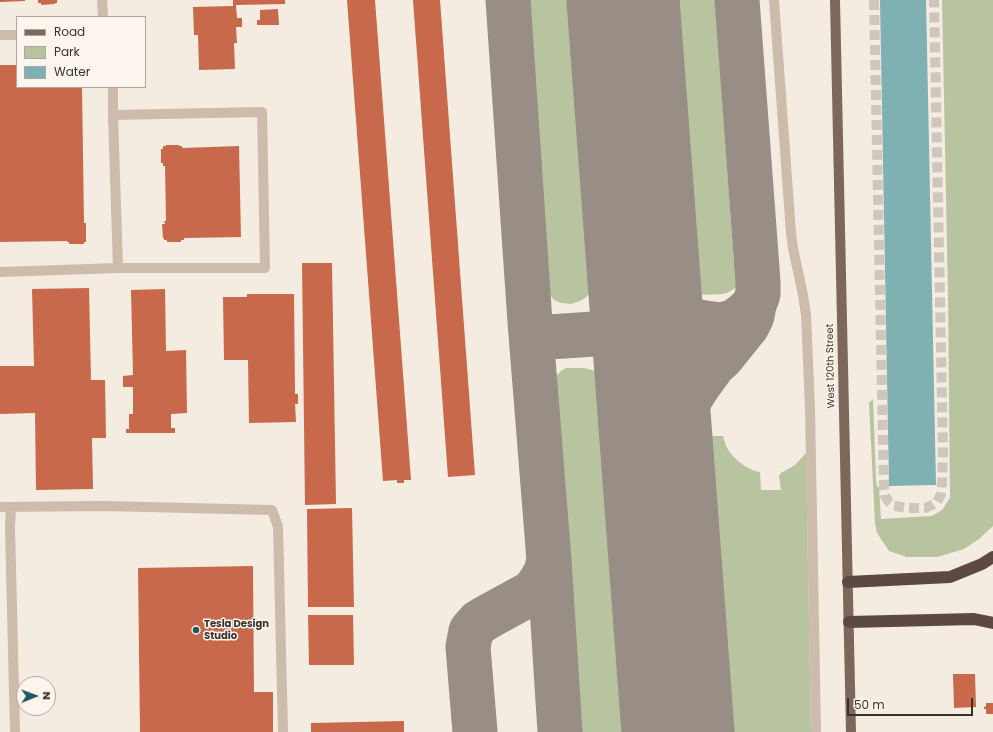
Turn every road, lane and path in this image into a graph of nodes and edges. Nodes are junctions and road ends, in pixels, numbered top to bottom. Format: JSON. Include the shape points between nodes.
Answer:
{"nodes":[{"id":1,"x":102,"y":0,"type":"edge"},
{"id":2,"x":774,"y":0,"type":"edge"},
{"id":3,"x":834,"y":0,"type":"edge"},
{"id":4,"x":103,"y":16,"type":"edge"},
{"id":5,"x":0,"y":35,"type":"edge"},
{"id":6,"x":16,"y":35,"type":"edge"},
{"id":7,"x":113,"y":88,"type":"edge"},
{"id":8,"x":113,"y":115,"type":"junction"},
{"id":9,"x":118,"y":268,"type":"junction"},
{"id":10,"x":0,"y":272,"type":"edge"},
{"id":11,"x":0,"y":507,"type":"edge"},
{"id":12,"x":11,"y":507,"type":"junction"},
{"id":13,"x":993,"y":557,"type":"edge"},
{"id":14,"x":848,"y":582,"type":"junction"},
{"id":15,"x":849,"y":622,"type":"junction"},
{"id":16,"x":993,"y":623,"type":"edge"},
{"id":17,"x":15,"y":732,"type":"edge"},
{"id":18,"x":283,"y":732,"type":"edge"},
{"id":19,"x":816,"y":732,"type":"edge"},
{"id":20,"x":851,"y":732,"type":"edge"}],
"edges":[{"from":1,"to":4,"type":"lane"},
{"from":2,"to":19,"type":"lane","via":[[791,233],[806,315]]},
{"from":3,"to":14,"type":"main road","name":"West 120th Street"},
{"from":5,"to":6,"type":"lane"},
{"from":7,"to":8,"type":"lane"},
{"from":8,"to":9,"type":"lane"},
{"from":8,"to":9,"type":"lane","via":[[262,112],[265,268]]},
{"from":9,"to":10,"type":"lane"},
{"from":11,"to":12,"type":"lane"},
{"from":12,"to":17,"type":"lane"},
{"from":12,"to":18,"type":"lane","via":[[104,506],[272,510],[278,528]]},
{"from":13,"to":14,"type":"highway","via":[[950,577]]},
{"from":14,"to":15,"type":"main road","name":"West 120th Street"},
{"from":15,"to":16,"type":"highway","via":[[974,619]]},
{"from":15,"to":20,"type":"main road","name":"West 120th Street"}]}
